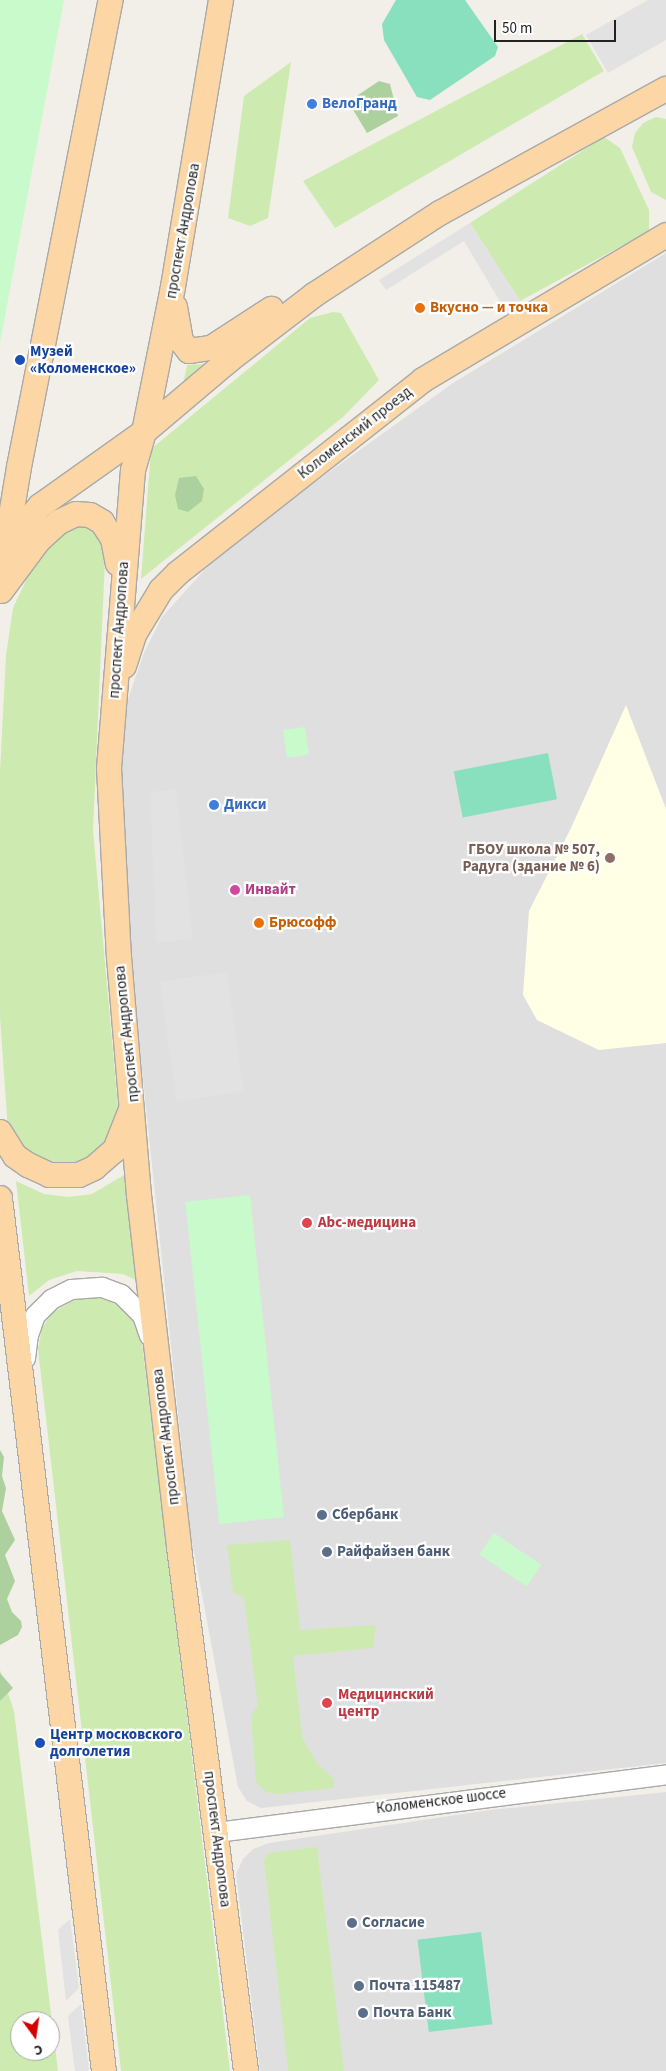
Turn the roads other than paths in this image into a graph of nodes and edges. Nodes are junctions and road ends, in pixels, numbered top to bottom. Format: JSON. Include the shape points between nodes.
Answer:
{"nodes":[{"id":1,"x":111,"y":0,"type":"edge"},
{"id":2,"x":221,"y":0,"type":"edge"},
{"id":3,"x":666,"y":89,"type":"edge"},
{"id":4,"x":666,"y":235,"type":"edge"},
{"id":5,"x":173,"y":287,"type":"junction"},
{"id":6,"x":314,"y":295,"type":"junction"},
{"id":7,"x":144,"y":432,"type":"junction"},
{"id":8,"x":6,"y":547,"type":"junction"},
{"id":9,"x":122,"y":580,"type":"junction"},
{"id":10,"x":0,"y":582,"type":"edge"},
{"id":11,"x":0,"y":592,"type":"edge"},
{"id":12,"x":113,"y":698,"type":"junction"},
{"id":13,"x":134,"y":1102,"type":"junction"},
{"id":14,"x":0,"y":1132,"type":"edge"},
{"id":15,"x":0,"y":1198,"type":"edge"},
{"id":16,"x":157,"y":1357,"type":"junction"},
{"id":17,"x":22,"y":1387,"type":"junction"},
{"id":18,"x":666,"y":1774,"type":"edge"},
{"id":19,"x":216,"y":1832,"type":"junction"},
{"id":20,"x":104,"y":2071,"type":"edge"},
{"id":21,"x":246,"y":2071,"type":"edge"}],
"edges":[{"from":1,"to":8,"type":"main road"},
{"from":2,"to":5,"type":"main road","name":"проспект Андропова"},
{"from":3,"to":6,"type":"main road","via":[[440,213]]},
{"from":4,"to":12,"type":"main road","name":"Коломенский проезд","via":[[423,380],[178,573],[161,590],[136,634]]},
{"from":5,"to":6,"type":"main road","via":[[178,331],[189,351],[211,348],[295,294]]},
{"from":5,"to":7,"type":"main road","name":"проспект Андропова"},
{"from":6,"to":7,"type":"main road","via":[[228,361]]},
{"from":7,"to":8,"type":"main road","via":[[40,506]]},
{"from":7,"to":9,"type":"main road","name":"проспект Андропова","via":[[133,470]]},
{"from":8,"to":10,"type":"main road"},
{"from":9,"to":11,"type":"main road","via":[[109,531],[96,517],[82,514],[68,517],[39,540]]},
{"from":9,"to":12,"type":"main road","name":"проспект Андропова"},
{"from":12,"to":13,"type":"main road","name":"проспект Андропова","via":[[109,768],[112,841],[119,957]]},
{"from":13,"to":14,"type":"main road","via":[[114,1150],[94,1168],[79,1175],[49,1175],[28,1165],[15,1156]]},
{"from":13,"to":16,"type":"main road","name":"проспект Андропова","via":[[139,1195]]},
{"from":15,"to":17,"type":"main road"},
{"from":16,"to":17,"type":"street","via":[[142,1315],[129,1300],[102,1287],[71,1289],[51,1299],[31,1324]]},
{"from":16,"to":19,"type":"main road","name":"проспект Андропова"},
{"from":17,"to":20,"type":"main road"},
{"from":18,"to":19,"type":"street","name":"Коломенское шоссе"},
{"from":19,"to":21,"type":"main road","name":"проспект Андропова"}]}
